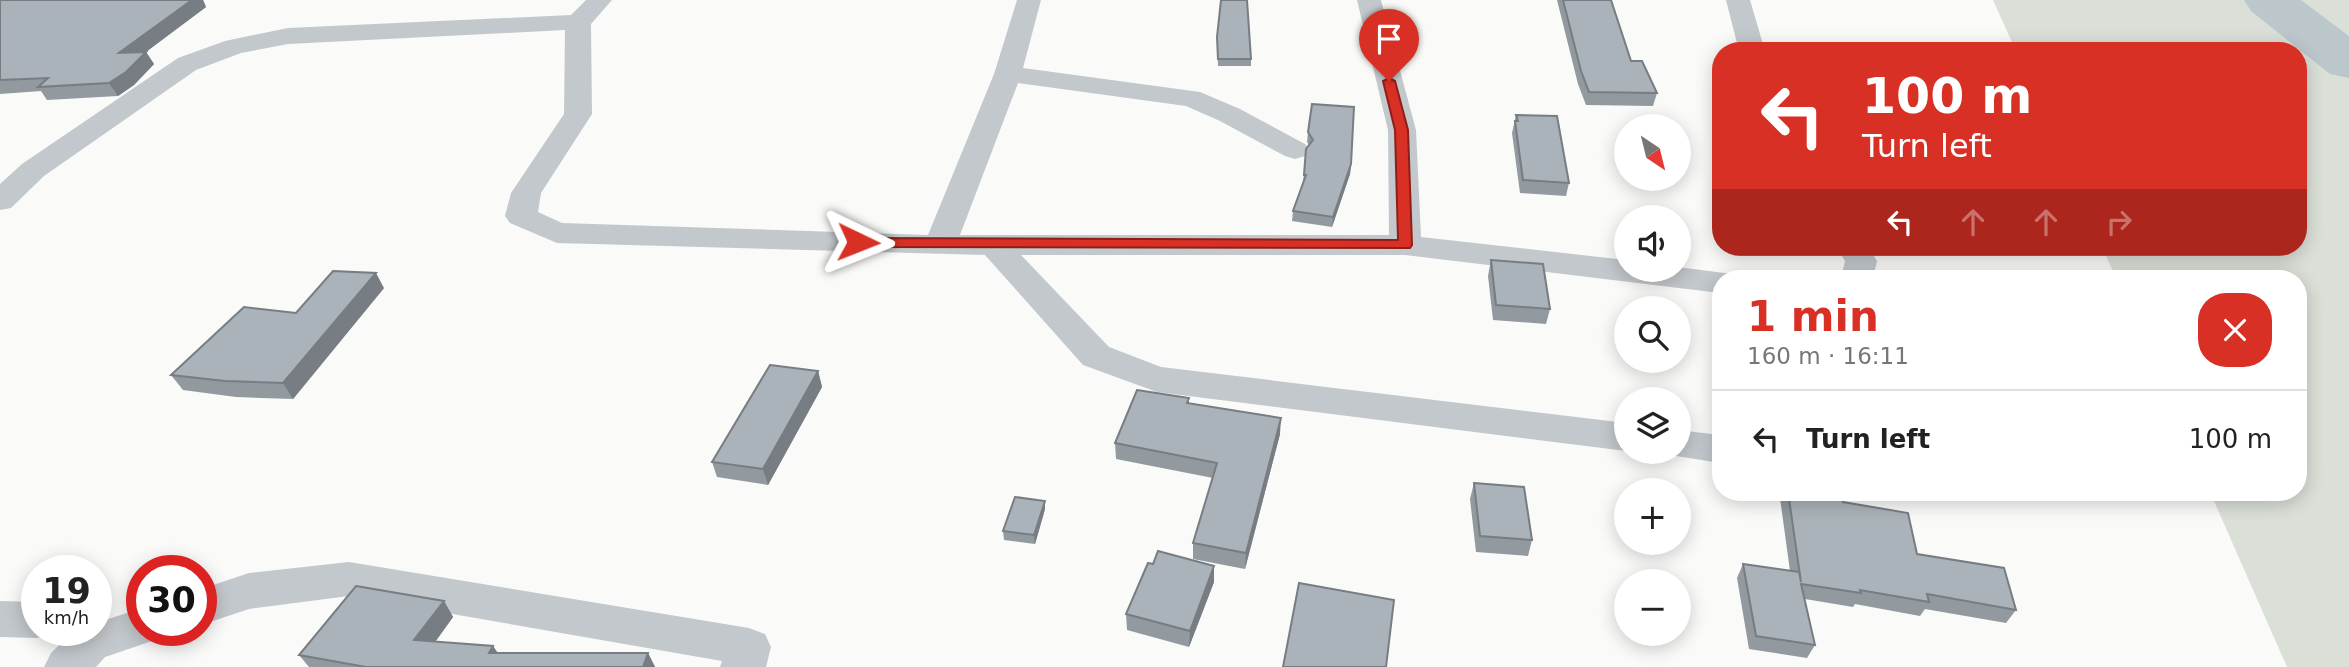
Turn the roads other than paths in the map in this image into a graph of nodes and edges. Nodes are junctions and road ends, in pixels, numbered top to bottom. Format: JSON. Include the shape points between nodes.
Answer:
{"nodes":[{"id":1,"x":600,"y":0,"type":"edge"},
{"id":2,"x":1029,"y":0,"type":"edge"},
{"id":3,"x":1369,"y":0,"type":"edge"},
{"id":4,"x":1738,"y":0,"type":"edge"},
{"id":5,"x":578,"y":22,"type":"junction"},
{"id":6,"x":1750,"y":42,"type":"edge"},
{"id":7,"x":1008,"y":74,"type":"junction"},
{"id":8,"x":1295,"y":150,"type":"dead end"},
{"id":9,"x":0,"y":201,"type":"edge"},
{"id":10,"x":993,"y":244,"type":"junction"},
{"id":11,"x":940,"y":245,"type":"junction"},
{"id":12,"x":1405,"y":245,"type":"junction"},
{"id":13,"x":1712,"y":281,"type":"edge"},
{"id":14,"x":1614,"y":436,"type":"edge"},
{"id":15,"x":1691,"y":446,"type":"edge"},
{"id":16,"x":1712,"y":448,"type":"edge"},
{"id":17,"x":217,"y":602,"type":"edge"},
{"id":18,"x":0,"y":619,"type":"edge"},
{"id":19,"x":21,"y":620,"type":"edge"},
{"id":20,"x":126,"y":631,"type":"edge"},
{"id":21,"x":79,"y":647,"type":"edge"},
{"id":22,"x":743,"y":667,"type":"edge"}],
"edges":[{"from":1,"to":5,"type":"street"},
{"from":2,"to":7,"type":"street"},
{"from":3,"to":12,"type":"street","via":[[1402,130]]},
{"from":4,"to":6,"type":"street"},
{"from":5,"to":9,"type":"street","via":[[288,36],[234,47],[187,64],[33,170]]},
{"from":5,"to":11,"type":"street","via":[[578,114],[526,193],[521,216],[557,233]]},
{"from":7,"to":8,"type":"street","via":[[1190,98],[1218,107]]},
{"from":7,"to":11,"type":"street"},
{"from":10,"to":11,"type":"street"},
{"from":10,"to":12,"type":"street"},
{"from":10,"to":14,"type":"street","via":[[1096,356],[1157,379]]},
{"from":12,"to":13,"type":"street"},
{"from":15,"to":16,"type":"street"},
{"from":17,"to":22,"type":"street","via":[[249,591],[349,579],[749,647]]},
{"from":18,"to":19,"type":"street"},
{"from":20,"to":21,"type":"street"}]}
